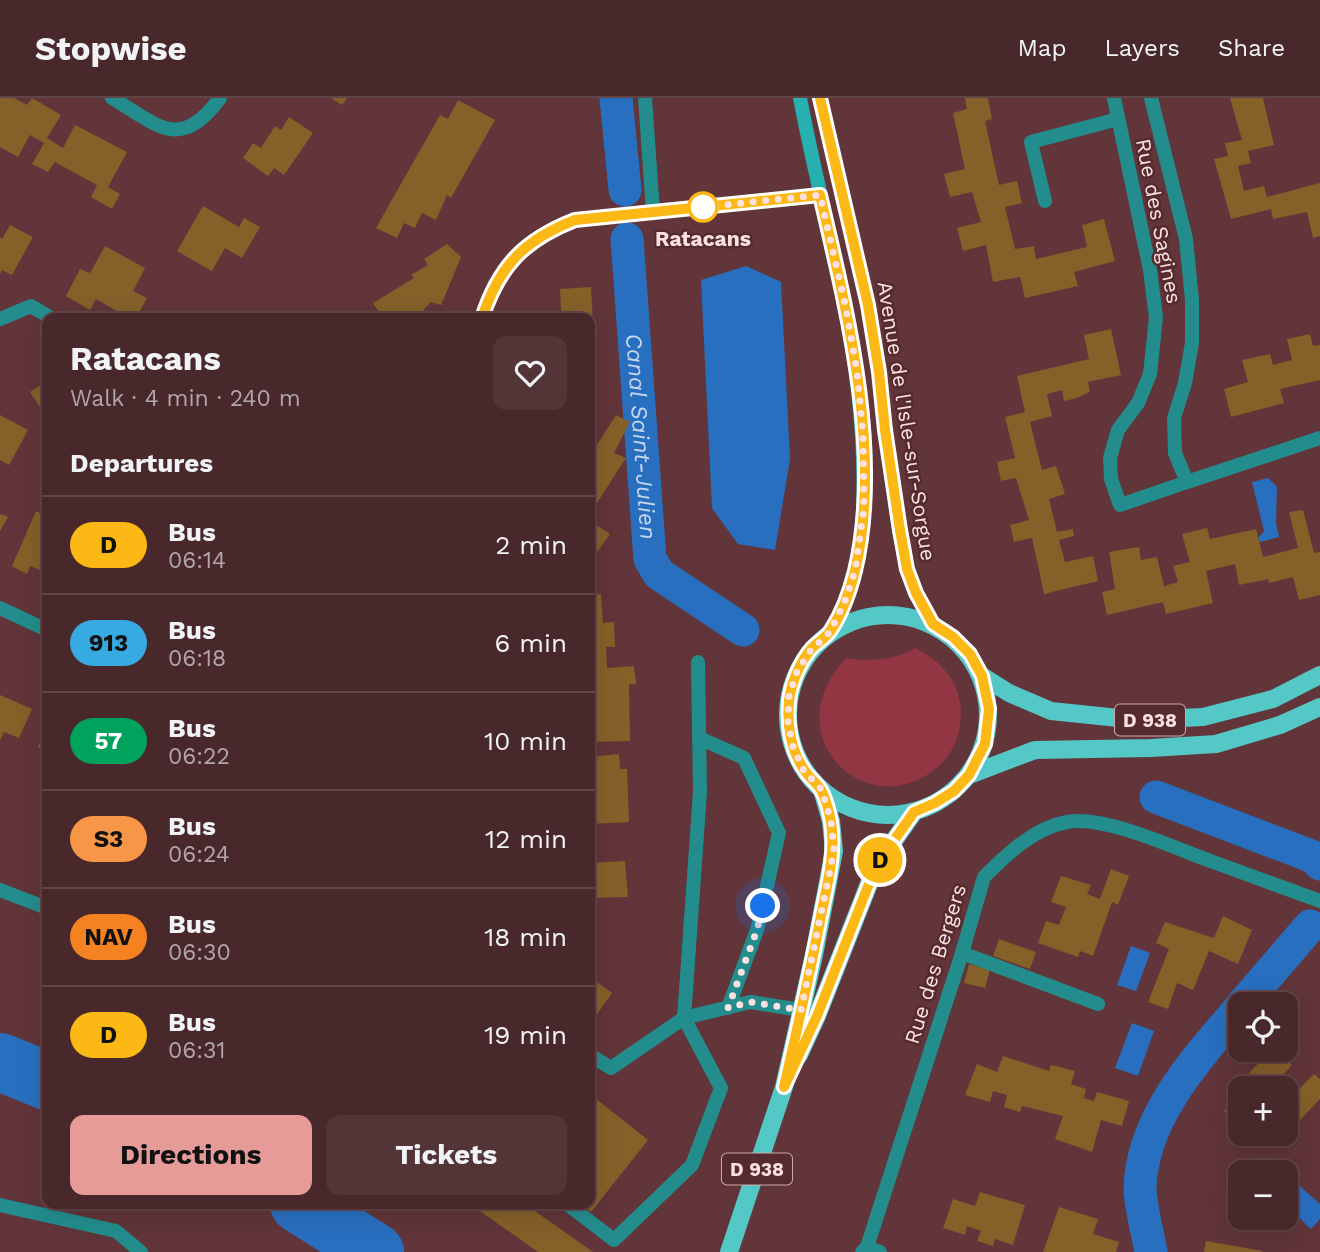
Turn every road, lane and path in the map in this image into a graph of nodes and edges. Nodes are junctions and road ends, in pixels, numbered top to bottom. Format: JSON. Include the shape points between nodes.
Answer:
{"nodes":[{"id":1,"x":112,"y":98,"type":"edge"},
{"id":2,"x":220,"y":98,"type":"edge"},
{"id":3,"x":645,"y":98,"type":"edge"},
{"id":4,"x":800,"y":98,"type":"edge"},
{"id":5,"x":820,"y":98,"type":"edge"},
{"id":6,"x":1114,"y":98,"type":"edge"},
{"id":7,"x":1151,"y":98,"type":"edge"},
{"id":8,"x":1118,"y":119,"type":"junction"},
{"id":9,"x":820,"y":195,"type":"junction"},
{"id":10,"x":1045,"y":201,"type":"dead end"},
{"id":11,"x":653,"y":212,"type":"junction"},
{"id":12,"x":43,"y":313,"type":"edge"},
{"id":13,"x":484,"y":313,"type":"edge"},
{"id":14,"x":0,"y":319,"type":"edge"},
{"id":15,"x":1320,"y":438,"type":"edge"},
{"id":16,"x":1187,"y":482,"type":"junction"},
{"id":17,"x":0,"y":608,"type":"edge"},
{"id":18,"x":933,"y":624,"type":"junction"},
{"id":19,"x":42,"y":628,"type":"edge"},
{"id":20,"x":830,"y":632,"type":"junction"},
{"id":21,"x":698,"y":662,"type":"dead end"},
{"id":22,"x":1320,"y":675,"type":"edge"},
{"id":23,"x":982,"y":676,"type":"junction"},
{"id":24,"x":1320,"y":707,"type":"edge"},
{"id":25,"x":699,"y":738,"type":"junction"},
{"id":26,"x":969,"y":775,"type":"junction"},
{"id":27,"x":822,"y":790,"type":"junction"},
{"id":28,"x":914,"y":812,"type":"junction"},
{"id":29,"x":0,"y":890,"type":"edge"},
{"id":30,"x":1320,"y":901,"type":"edge"},
{"id":31,"x":42,"y":906,"type":"edge"},
{"id":32,"x":962,"y":953,"type":"junction"},
{"id":33,"x":1098,"y":1004,"type":"dead end"},
{"id":34,"x":728,"y":1008,"type":"junction"},
{"id":35,"x":801,"y":1010,"type":"junction"},
{"id":36,"x":684,"y":1018,"type":"junction"},
{"id":37,"x":595,"y":1058,"type":"edge"},
{"id":38,"x":784,"y":1087,"type":"junction"},
{"id":39,"x":0,"y":1205,"type":"edge"},
{"id":40,"x":574,"y":1209,"type":"edge"},
{"id":41,"x":870,"y":1250,"type":"edge"},
{"id":42,"x":141,"y":1252,"type":"edge"},
{"id":43,"x":729,"y":1252,"type":"edge"}],
"edges":[{"from":1,"to":2,"type":"street","via":[[170,130],[188,129],[205,118]]},
{"from":3,"to":11,"type":"street"},
{"from":4,"to":9,"type":"main road","name":"Avenue de l'Isle-sur-Sorgue"},
{"from":5,"to":18,"type":"main road","name":"Avenue de l'Isle-sur-Sorgue","via":[[868,305],[907,569]]},
{"from":6,"to":8,"type":"street","name":"Rue des Sagines"},
{"from":7,"to":16,"type":"street","name":"Rue des Sagines","via":[[1186,239],[1192,300],[1192,343],[1174,418],[1175,453]]},
{"from":8,"to":10,"type":"street","via":[[1031,142]]},
{"from":8,"to":16,"type":"street","name":"Rue des Sagines","via":[[1156,317],[1150,374],[1118,430],[1110,458],[1111,479],[1120,505]]},
{"from":9,"to":11,"type":"street"},
{"from":9,"to":20,"type":"main road","name":"Avenue de l'Isle-sur-Sorgue","via":[[846,308],[863,434],[864,496],[855,571]]},
{"from":11,"to":13,"type":"street","via":[[575,220],[550,230],[526,245],[499,277]]},
{"from":12,"to":14,"type":"street","via":[[31,306]]},
{"from":15,"to":16,"type":"street"},
{"from":17,"to":19,"type":"street"},
{"from":18,"to":20,"type":"main road","number":"D 938","via":[[898,614],[863,617]]},
{"from":18,"to":23,"type":"main road","number":"D 938","via":[[970,654]]},
{"from":20,"to":27,"type":"main road","number":"D 938","via":[[811,650],[789,696],[793,747],[804,771]]},
{"from":21,"to":25,"type":"street"},
{"from":22,"to":23,"type":"main road","number":"D 938","via":[[1273,699],[1203,717],[1138,720],[1051,710]]},
{"from":23,"to":26,"type":"main road","number":"D 938","via":[[989,709],[985,744]]},
{"from":24,"to":26,"type":"main road","number":"D 938","via":[[1280,725],[1216,744],[1035,750]]},
{"from":25,"to":34,"type":"street","via":[[744,758],[779,833],[757,930]]},
{"from":25,"to":36,"type":"street","via":[[700,792]]},
{"from":26,"to":28,"type":"main road","number":"D 938","via":[[954,791]]},
{"from":27,"to":28,"type":"main road","number":"D 938","via":[[865,812]]},
{"from":27,"to":35,"type":"main road","number":"D 938","via":[[834,851]]},
{"from":28,"to":38,"type":"main road","number":"D 938","via":[[876,866]]},
{"from":29,"to":31,"type":"street"},
{"from":30,"to":32,"type":"street","name":"Rue des Bergers","via":[[1144,836],[1104,824],[1068,822],[1034,835],[984,877]]},
{"from":32,"to":33,"type":"street"},
{"from":32,"to":41,"type":"street","name":"Rue des Bergers"},
{"from":34,"to":35,"type":"street","via":[[750,1002]]},
{"from":34,"to":36,"type":"street"},
{"from":35,"to":38,"type":"main road","number":"D 938"},
{"from":36,"to":37,"type":"street","via":[[611,1068]]},
{"from":36,"to":40,"type":"street","via":[[721,1088],[692,1166],[614,1240]]},
{"from":38,"to":43,"type":"main road","number":"D 938"},
{"from":39,"to":42,"type":"street","via":[[116,1231]]}]}
